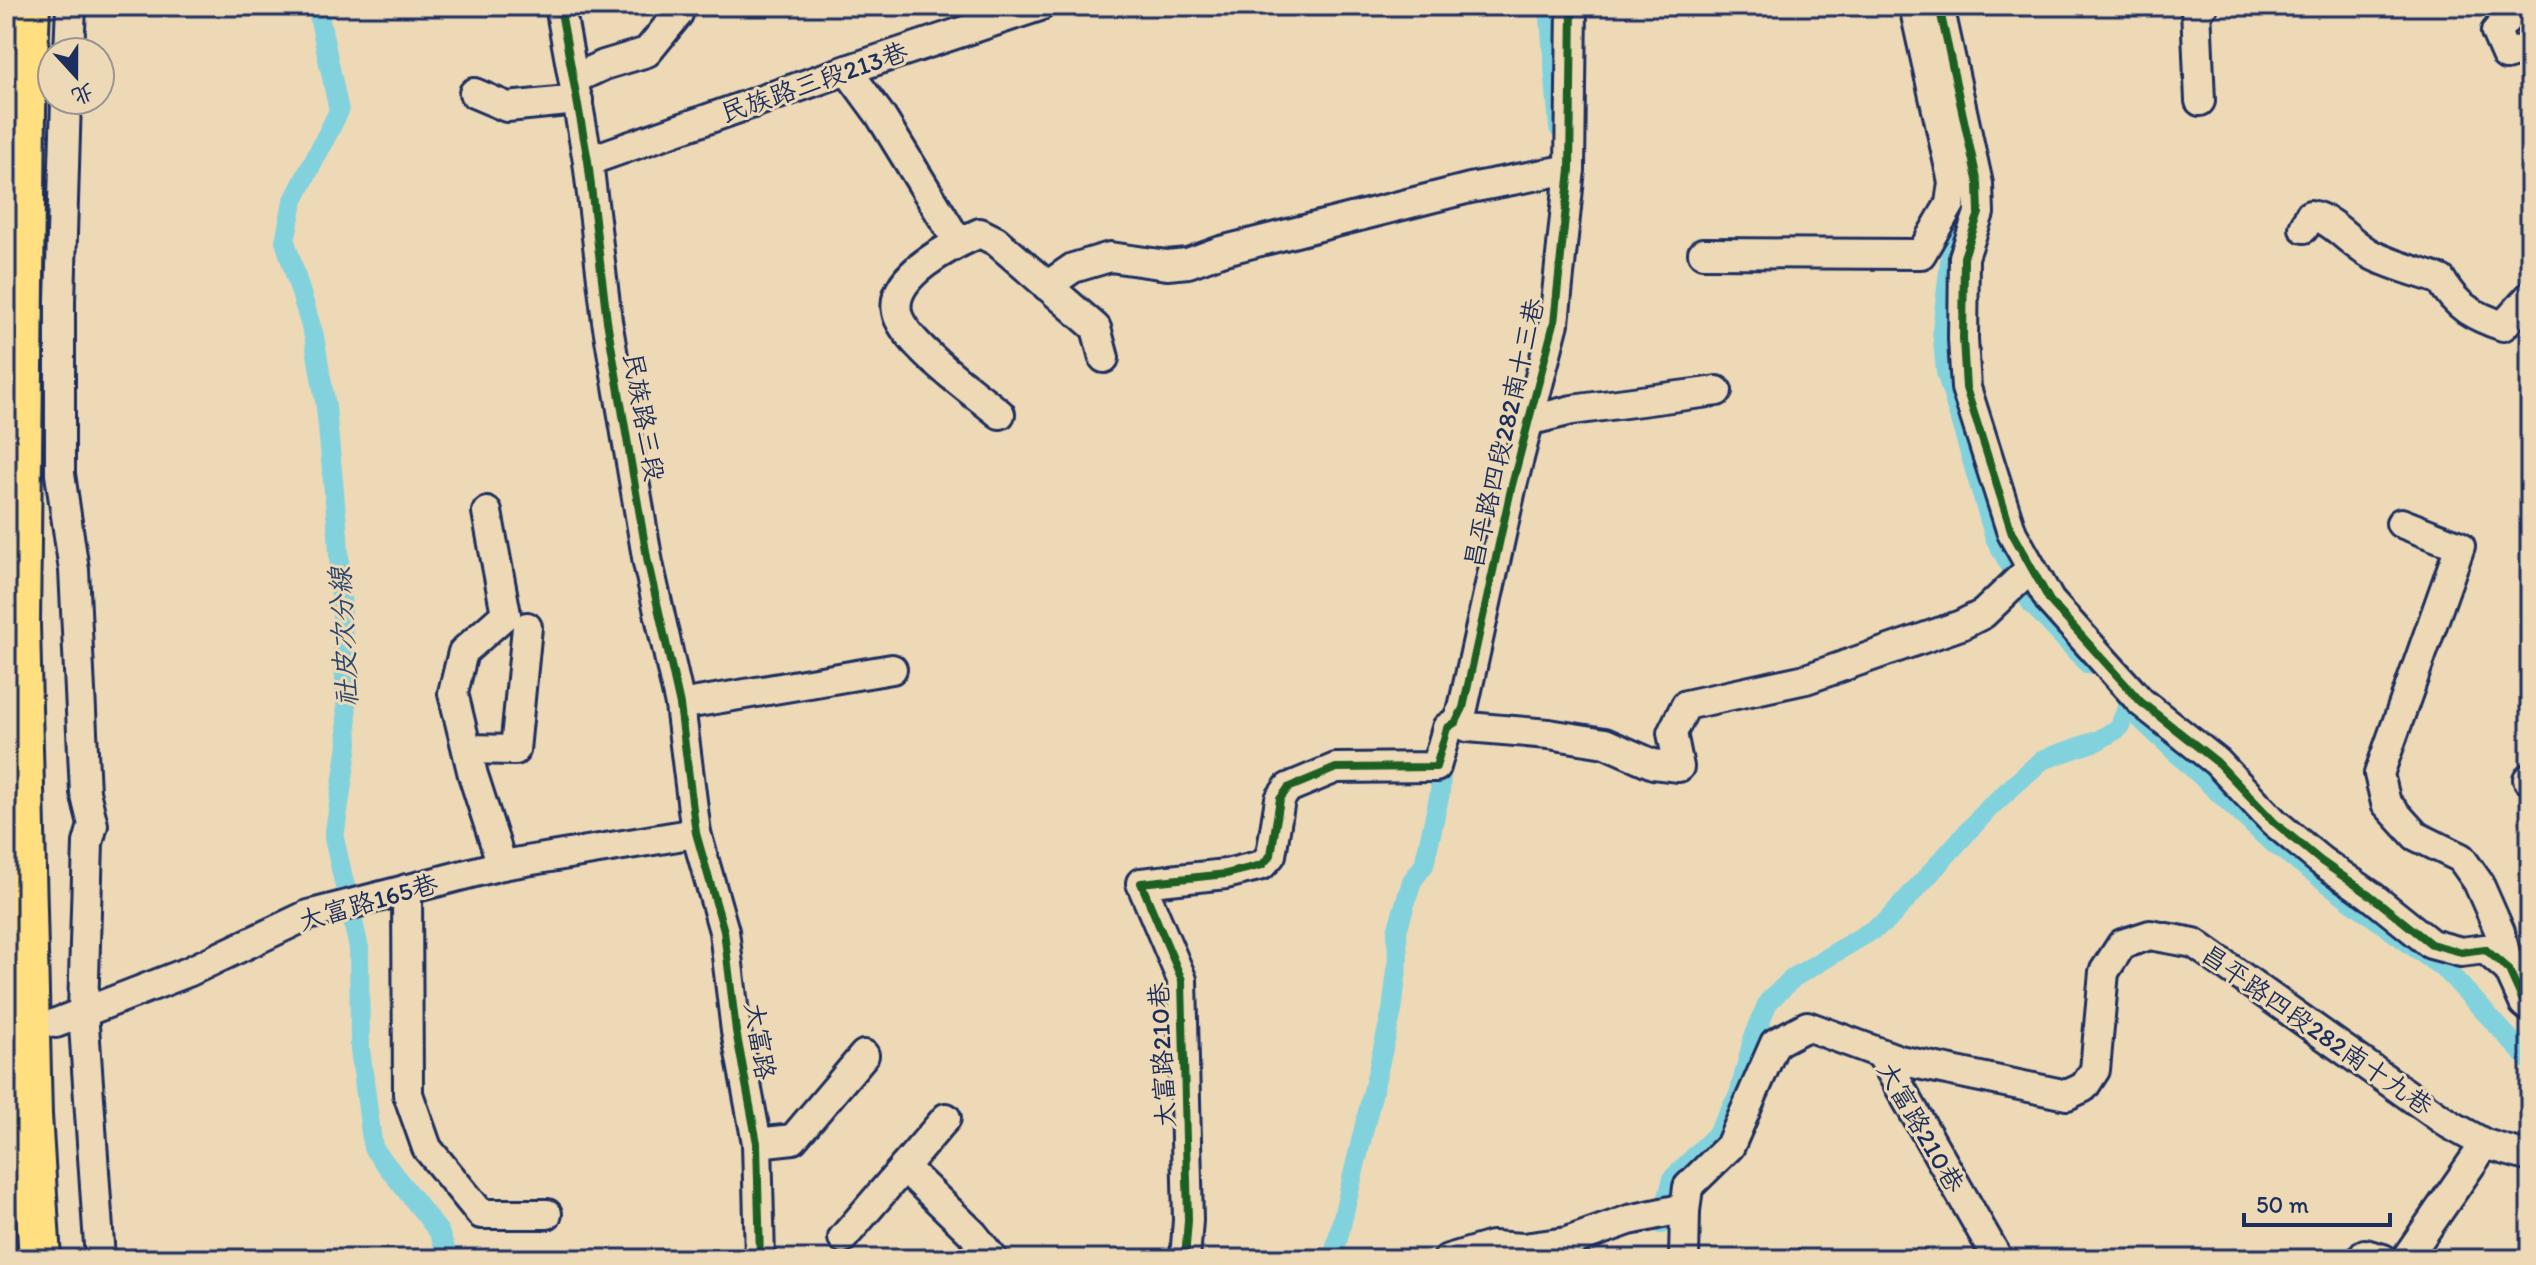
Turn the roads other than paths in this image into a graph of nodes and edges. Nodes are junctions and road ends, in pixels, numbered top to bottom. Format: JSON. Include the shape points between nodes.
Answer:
{"nodes":[{"id":1,"x":29,"y":6,"type":"edge"},
{"id":2,"x":71,"y":6,"type":"edge"},
{"id":3,"x":560,"y":6,"type":"edge"},
{"id":4,"x":1040,"y":6,"type":"edge"},
{"id":5,"x":1572,"y":6,"type":"edge"},
{"id":6,"x":1914,"y":6,"type":"edge"},
{"id":7,"x":1939,"y":6,"type":"edge"},
{"id":8,"x":2203,"y":6,"type":"edge"},
{"id":9,"x":2517,"y":6,"type":"edge"},
{"id":10,"x":678,"y":14,"type":"dead end"},
{"id":11,"x":70,"y":36,"type":"edge"},
{"id":12,"x":2530,"y":48,"type":"edge"},
{"id":13,"x":847,"y":70,"type":"junction"},
{"id":14,"x":576,"y":89,"type":"junction"},
{"id":15,"x":474,"y":93,"type":"dead end"},
{"id":16,"x":2200,"y":101,"type":"dead end"},
{"id":17,"x":66,"y":116,"type":"edge"},
{"id":18,"x":588,"y":161,"type":"junction"},
{"id":19,"x":1570,"y":169,"type":"junction"},
{"id":20,"x":2304,"y":228,"type":"dead end"},
{"id":21,"x":958,"y":242,"type":"junction"},
{"id":22,"x":1703,"y":253,"type":"dead end"},
{"id":23,"x":1943,"y":256,"type":"junction"},
{"id":24,"x":1047,"y":286,"type":"junction"},
{"id":25,"x":2530,"y":296,"type":"edge"},
{"id":26,"x":1104,"y":358,"type":"dead end"},
{"id":27,"x":1717,"y":391,"type":"dead end"},
{"id":28,"x":1000,"y":414,"type":"dead end"},
{"id":29,"x":1530,"y":416,"type":"junction"},
{"id":30,"x":487,"y":512,"type":"dead end"},
{"id":31,"x":2401,"y":523,"type":"dead end"},
{"id":32,"x":2021,"y":577,"type":"junction"},
{"id":33,"x":527,"y":627,"type":"dead end"},
{"id":34,"x":892,"y":669,"type":"dead end"},
{"id":35,"x":680,"y":705,"type":"junction"},
{"id":36,"x":1456,"y":722,"type":"junction"},
{"id":37,"x":467,"y":749,"type":"junction"},
{"id":38,"x":696,"y":833,"type":"junction"},
{"id":39,"x":502,"y":865,"type":"junction"},
{"id":40,"x":407,"y":889,"type":"junction"},
{"id":41,"x":2509,"y":970,"type":"junction"},
{"id":42,"x":2530,"y":1008,"type":"edge"},
{"id":43,"x":83,"y":1011,"type":"junction"},
{"id":44,"x":56,"y":1023,"type":"dead end"},
{"id":45,"x":1881,"y":1054,"type":"junction"},
{"id":46,"x":864,"y":1055,"type":"dead end"},
{"id":47,"x":946,"y":1118,"type":"dead end"},
{"id":48,"x":757,"y":1143,"type":"junction"},
{"id":49,"x":2485,"y":1144,"type":"junction"},
{"id":50,"x":2530,"y":1157,"type":"edge"},
{"id":51,"x":904,"y":1167,"type":"junction"},
{"id":52,"x":1680,"y":1211,"type":"junction"},
{"id":53,"x":547,"y":1214,"type":"dead end"},
{"id":54,"x":843,"y":1238,"type":"dead end"},
{"id":55,"x":2398,"y":1258,"type":"edge"},
{"id":56,"x":40,"y":1259,"type":"edge"},
{"id":57,"x":100,"y":1259,"type":"edge"},
{"id":58,"x":760,"y":1259,"type":"edge"},
{"id":59,"x":993,"y":1259,"type":"edge"},
{"id":60,"x":1185,"y":1259,"type":"edge"},
{"id":61,"x":1448,"y":1259,"type":"edge"},
{"id":62,"x":1684,"y":1259,"type":"edge"},
{"id":63,"x":1998,"y":1259,"type":"edge"},
{"id":64,"x":2361,"y":1259,"type":"edge"}],
"edges":[{"from":1,"to":56,"type":"highway","via":[[19,625],[31,1115]]},
{"from":2,"to":11,"type":"street"},
{"from":3,"to":14,"type":"street","name":"民族路三段"},
{"from":4,"to":13,"type":"street","name":"民族路三段213巷"},
{"from":5,"to":19,"type":"street","name":"昌平路四段282南十三巷"},
{"from":6,"to":23,"type":"street","via":[[1953,182]]},
{"from":7,"to":23,"type":"street","via":[[1978,184],[1979,213]]},
{"from":8,"to":16,"type":"street","via":[[2196,8]]},
{"from":9,"to":12,"type":"street","via":[[2496,32],[2506,55]]},
{"from":10,"to":14,"type":"street","via":[[647,52],[604,65]]},
{"from":13,"to":18,"type":"street","name":"民族路三段213巷"},
{"from":13,"to":21,"type":"street"},
{"from":14,"to":15,"type":"street","via":[[507,107]]},
{"from":14,"to":18,"type":"street","name":"民族路三段"},
{"from":17,"to":43,"type":"street","via":[[60,474],[74,570],[85,792],[93,825],[88,843]]},
{"from":18,"to":35,"type":"street","name":"民族路三段","via":[[607,321],[648,563]]},
{"from":19,"to":24,"type":"street","via":[[1470,188],[1188,263],[1110,257],[1073,268]]},
{"from":19,"to":29,"type":"street","name":"昌平路四段282南十三巷","via":[[1554,323]]},
{"from":20,"to":25,"type":"street","via":[[2310,215],[2325,218],[2350,242],[2441,280],[2474,316],[2503,326]]},
{"from":21,"to":24,"type":"street","via":[[980,233]]},
{"from":21,"to":28,"type":"street","via":[[912,274],[896,297],[897,315],[907,334]]},
{"from":22,"to":23,"type":"street"},
{"from":23,"to":32,"type":"street","via":[[1963,339],[1966,388]]},
{"from":24,"to":26,"type":"street","via":[[1096,328]]},
{"from":27,"to":29,"type":"street"},
{"from":29,"to":36,"type":"street","name":"昌平路四段282南十三巷"},
{"from":30,"to":37,"type":"street","via":[[506,614],[463,652],[453,693]]},
{"from":31,"to":41,"type":"street","via":[[2460,546],[2379,774],[2386,803],[2416,836],[2461,858],[2500,932]]},
{"from":32,"to":36,"type":"street","via":[[1983,614],[1961,625],[1806,679],[1686,705],[1672,733],[1679,767],[1653,764],[1605,743]]},
{"from":32,"to":41,"type":"street","via":[[2050,601],[2141,702],[2217,762],[2274,822],[2431,944],[2461,952],[2485,949]]},
{"from":33,"to":37,"type":"street","via":[[515,750]]},
{"from":34,"to":35,"type":"street"},
{"from":35,"to":38,"type":"street","name":"民族路三段"},
{"from":36,"to":60,"type":"street","name":"大富路210巷","via":[[1447,728],[1436,767],[1336,768],[1288,788],[1280,799],[1271,855],[1262,865],[1141,883],[1182,980]]},
{"from":37,"to":39,"type":"street"},
{"from":38,"to":39,"type":"street","name":"大富路165巷"},
{"from":38,"to":48,"type":"street","name":"大富路","via":[[724,931]]},
{"from":39,"to":40,"type":"street","name":"大富路165巷"},
{"from":40,"to":43,"type":"street","name":"大富路165巷","via":[[308,915],[188,972]]},
{"from":40,"to":53,"type":"street","via":[[408,1094],[427,1148],[481,1214]]},
{"from":41,"to":42,"type":"street"},
{"from":43,"to":44,"type":"street","name":"大富路165巷"},
{"from":43,"to":57,"type":"street"},
{"from":45,"to":49,"type":"street","name":"昌平路四段282南十九巷","via":[[2067,1095],[2084,1087],[2095,1070],[2104,972],[2122,944],[2150,935],[2194,943],[2449,1124]]},
{"from":45,"to":52,"type":"street","name":"大富路210巷","via":[[1807,1026],[1775,1043],[1730,1146],[1688,1187]]},
{"from":45,"to":63,"type":"street","name":"大富路210巷"},
{"from":46,"to":48,"type":"street","via":[[793,1139]]},
{"from":47,"to":51,"type":"street"},
{"from":48,"to":58,"type":"street","name":"大富路"},
{"from":49,"to":50,"type":"street","name":"昌平路四段282南十九巷"},
{"from":49,"to":55,"type":"street"},
{"from":51,"to":54,"type":"street"},
{"from":51,"to":59,"type":"street"},
{"from":52,"to":61,"type":"street","via":[[1629,1220],[1567,1242],[1492,1246]]},
{"from":52,"to":62,"type":"street","name":"大富路210巷"},
{"from":55,"to":64,"type":"street","via":[[2365,1254]]}]}
